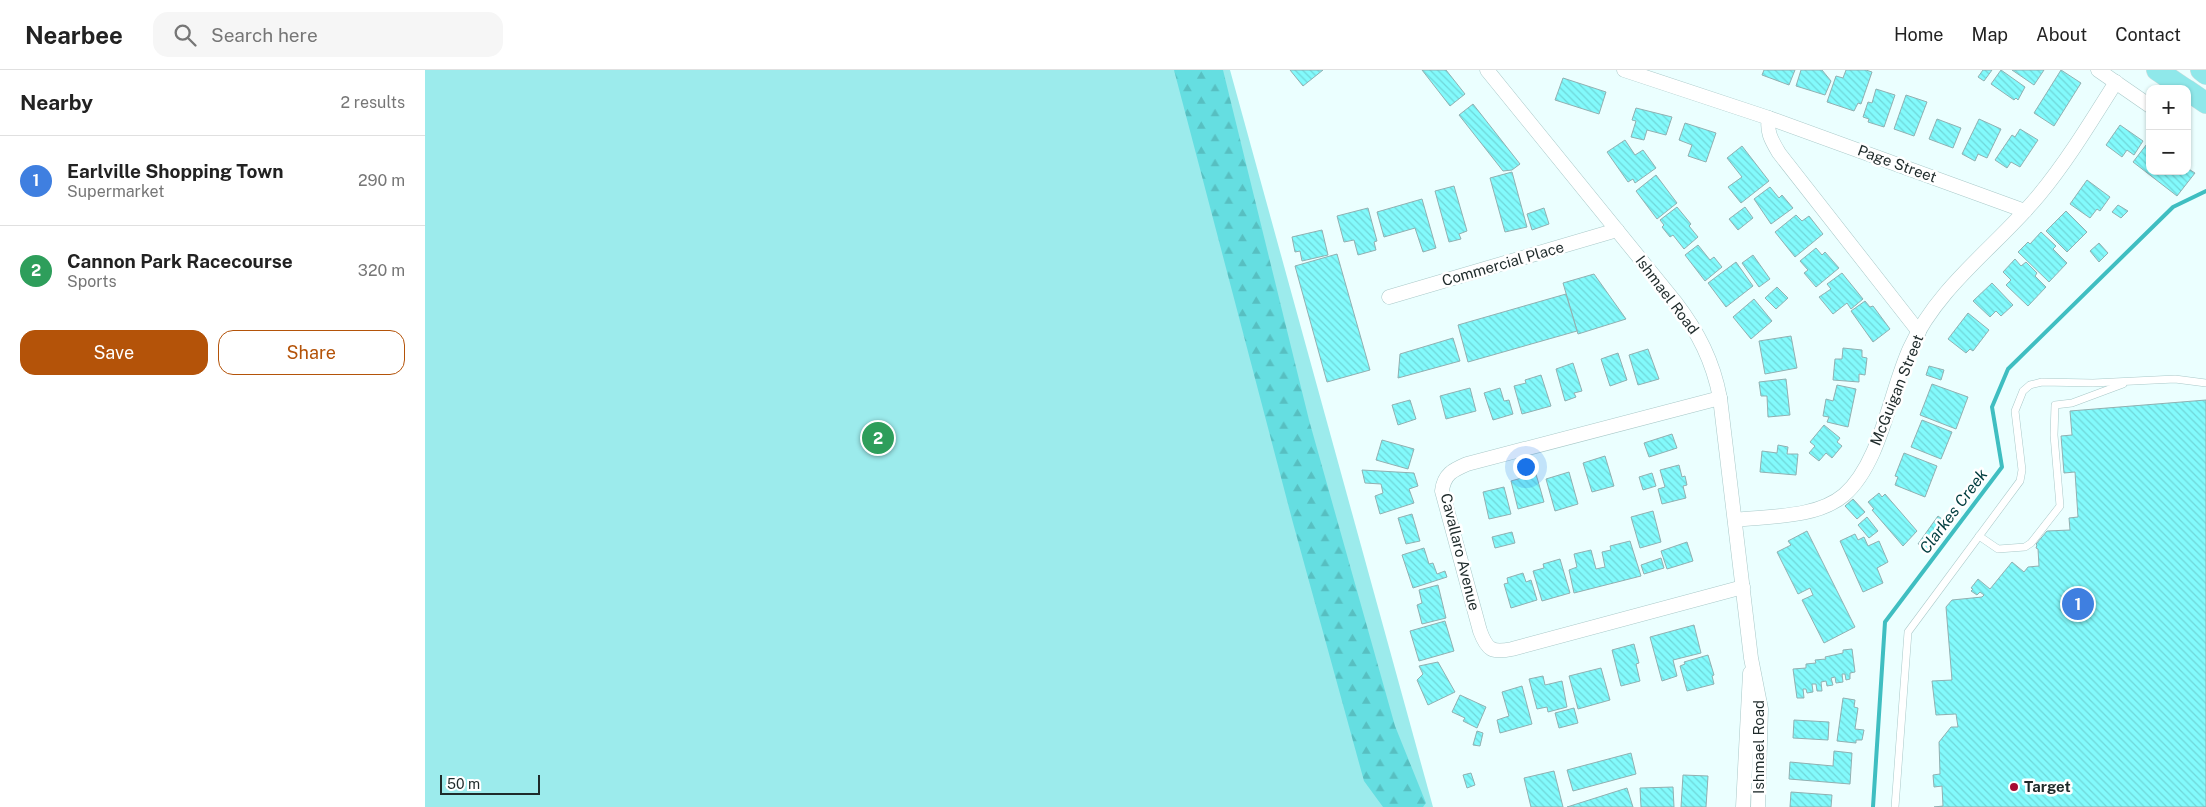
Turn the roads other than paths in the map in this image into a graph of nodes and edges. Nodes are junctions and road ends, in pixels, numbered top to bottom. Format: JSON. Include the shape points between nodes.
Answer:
{"nodes":[{"id":1,"x":1487,"y":70,"type":"edge"},
{"id":2,"x":1624,"y":70,"type":"edge"},
{"id":3,"x":2098,"y":70,"type":"edge"},
{"id":4,"x":2157,"y":70,"type":"edge"},
{"id":5,"x":2201,"y":70,"type":"edge"},
{"id":6,"x":2206,"y":74,"type":"edge"},
{"id":7,"x":2117,"y":82,"type":"junction"},
{"id":8,"x":2179,"y":85,"type":"edge"},
{"id":9,"x":2191,"y":93,"type":"edge"},
{"id":10,"x":2146,"y":103,"type":"edge"},
{"id":11,"x":2206,"y":103,"type":"edge"},
{"id":12,"x":1769,"y":118,"type":"junction"},
{"id":13,"x":2025,"y":211,"type":"junction"},
{"id":14,"x":1617,"y":230,"type":"junction"},
{"id":15,"x":1389,"y":297,"type":"dead end"},
{"id":16,"x":1919,"y":332,"type":"junction"},
{"id":17,"x":2131,"y":381,"type":"junction"},
{"id":18,"x":2206,"y":383,"type":"edge"},
{"id":19,"x":1720,"y":398,"type":"junction"},
{"id":20,"x":1735,"y":520,"type":"junction"},
{"id":21,"x":1979,"y":536,"type":"junction"},
{"id":22,"x":1743,"y":587,"type":"junction"},
{"id":23,"x":1751,"y":658,"type":"junction"},
{"id":24,"x":1743,"y":807,"type":"edge"},
{"id":25,"x":1758,"y":807,"type":"edge"},
{"id":26,"x":1895,"y":807,"type":"edge"}],
"edges":[{"from":1,"to":14,"type":"street","name":"Ishmael Road"},
{"from":2,"to":12,"type":"street","name":"Page Street"},
{"from":3,"to":7,"type":"street"},
{"from":4,"to":8,"type":"main road"},
{"from":5,"to":6,"type":"main road"},
{"from":7,"to":10,"type":"street"},
{"from":7,"to":13,"type":"street","name":"McGuigan Street","via":[[2058,172]]},
{"from":9,"to":11,"type":"main road"},
{"from":12,"to":13,"type":"street","name":"Page Street"},
{"from":12,"to":16,"type":"street","via":[[1767,127],[1779,153]]},
{"from":13,"to":16,"type":"street","name":"McGuigan Street","via":[[1958,280]]},
{"from":14,"to":15,"type":"street","name":"Commercial Place"},
{"from":14,"to":19,"type":"street","name":"Ishmael Road","via":[[1695,329],[1708,354]]},
{"from":16,"to":20,"type":"street","name":"McGuigan Street","via":[[1910,348],[1872,454],[1855,484],[1834,502],[1811,511]]},
{"from":17,"to":18,"type":"lane","via":[[2175,379]]},
{"from":17,"to":21,"type":"lane","via":[[2042,382],[2025,389],[2015,412],[2022,478]]},
{"from":17,"to":21,"type":"lane","via":[[2072,403],[2055,405],[2060,506],[2029,544],[1998,548]]},
{"from":19,"to":20,"type":"street","name":"Ishmael Road"},
{"from":19,"to":22,"type":"street","name":"Cavallaro Avenue","via":[[1467,464],[1443,480],[1442,491],[1480,631],[1489,649],[1499,652],[1512,649]]},
{"from":20,"to":22,"type":"street","name":"Ishmael Road"},
{"from":21,"to":26,"type":"lane","via":[[1907,634]]},
{"from":22,"to":23,"type":"street","name":"Ishmael Road"},
{"from":23,"to":24,"type":"street","name":"Ishmael Road"},
{"from":23,"to":25,"type":"street","name":"Ishmael Road","via":[[1761,709]]}]}
